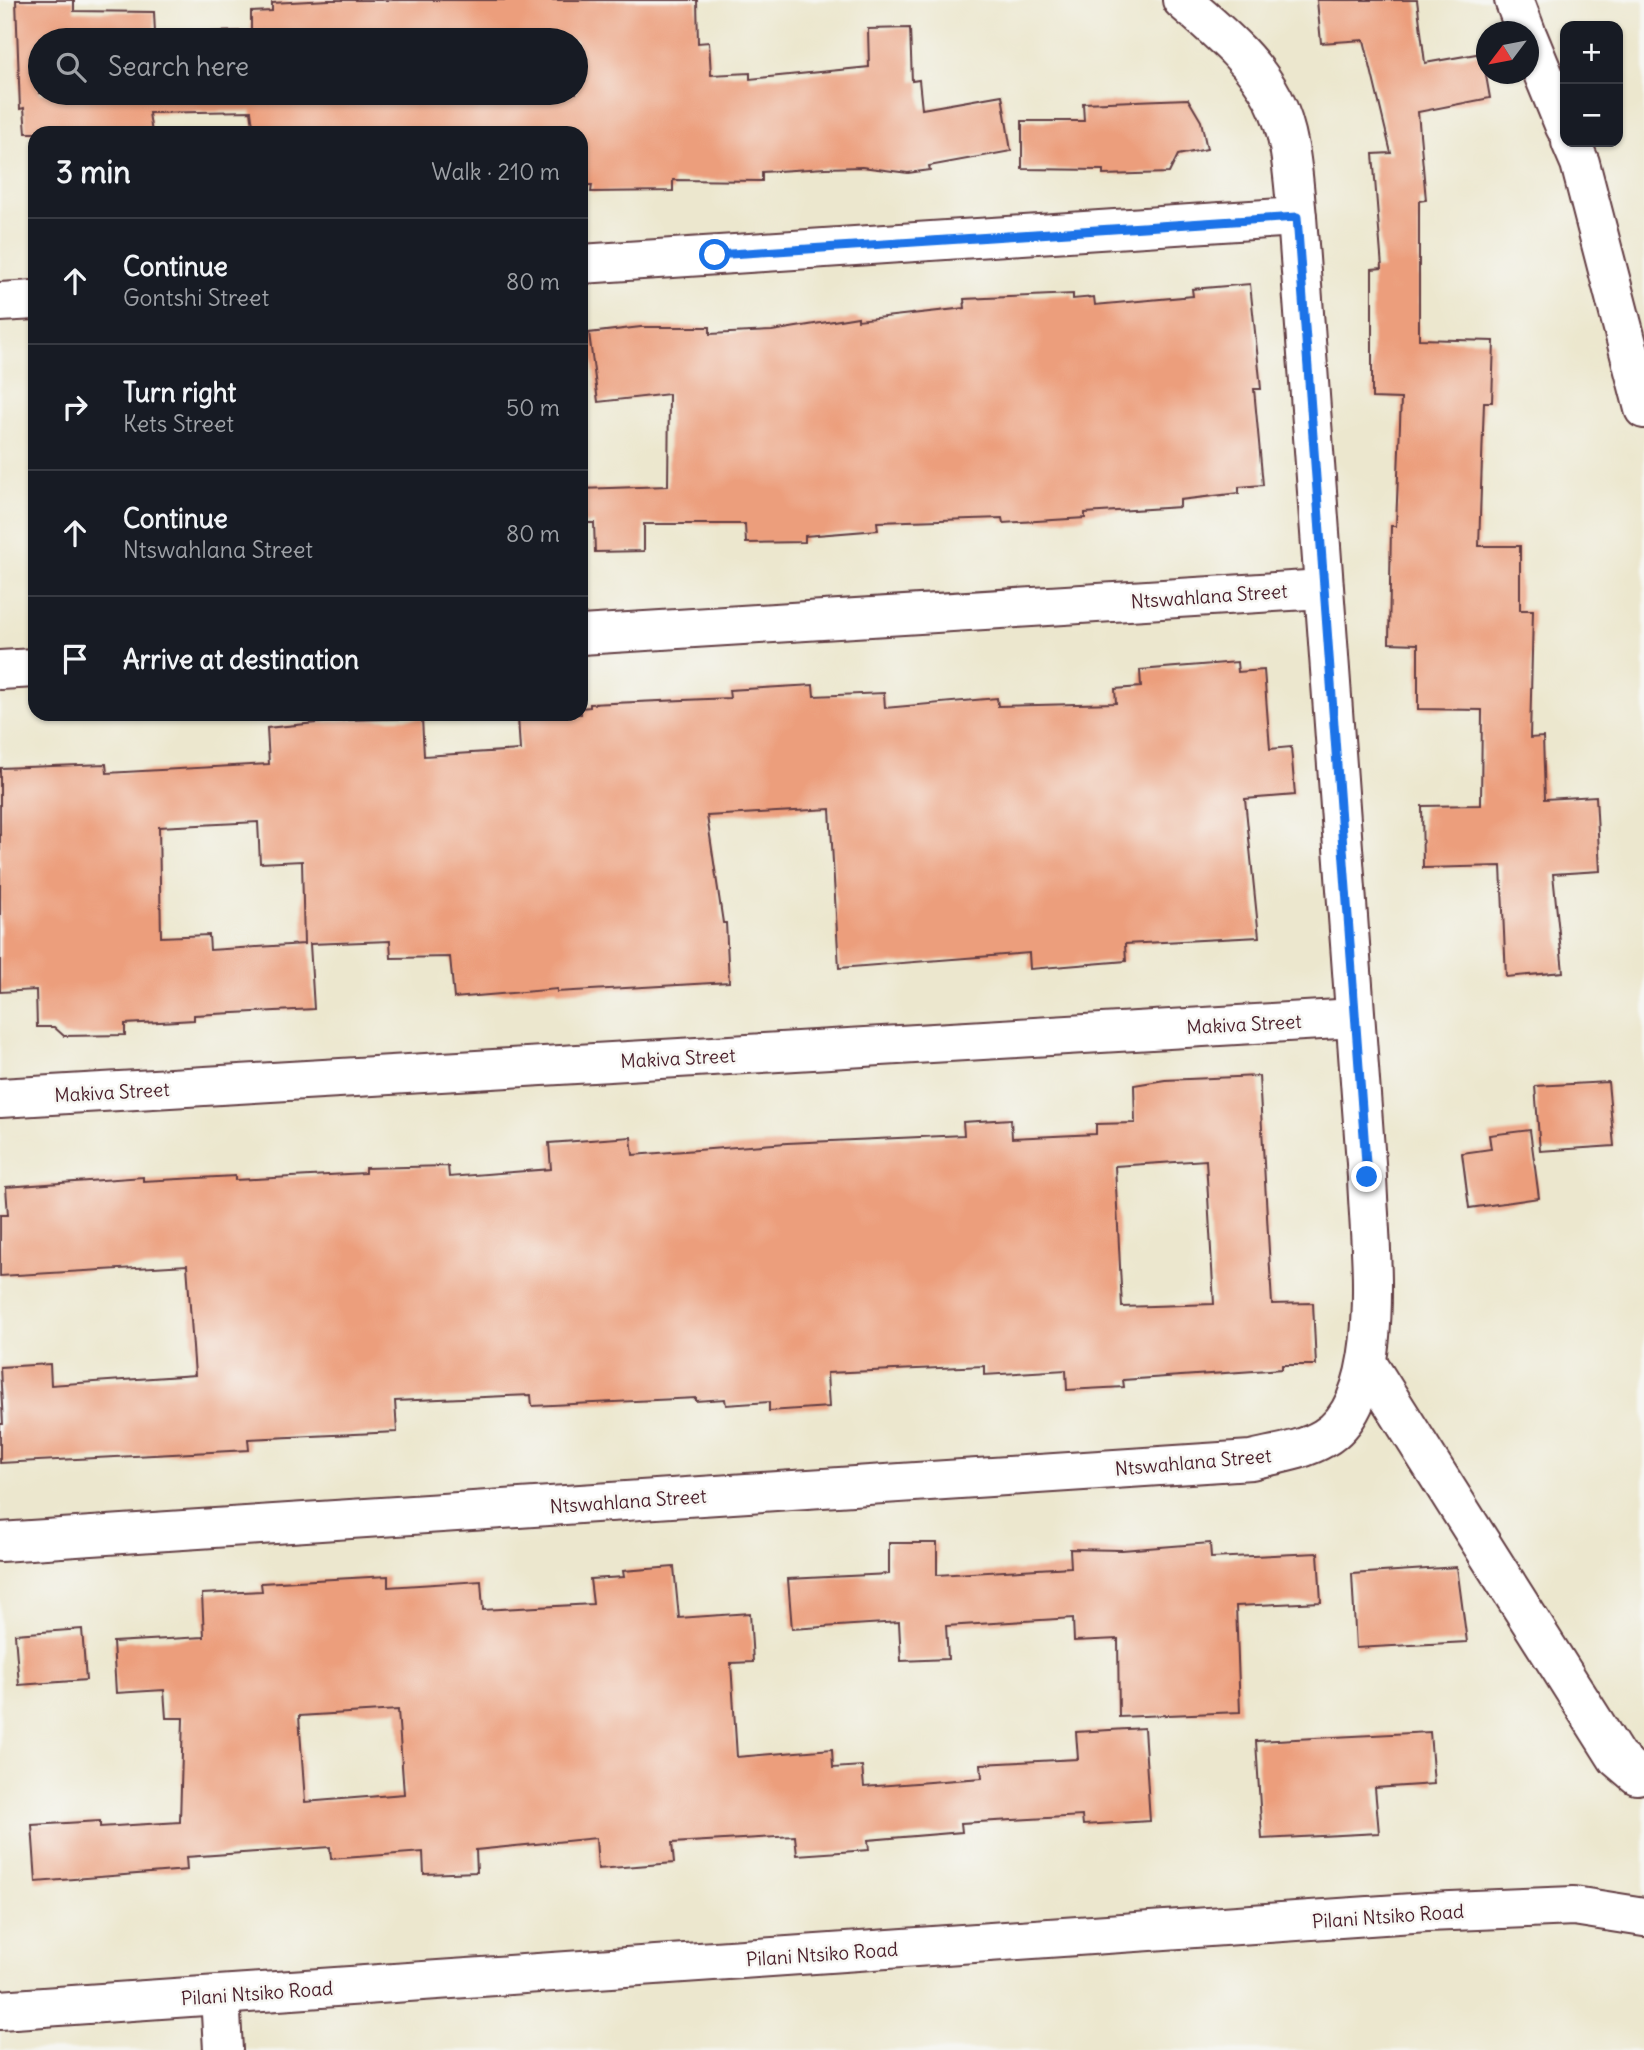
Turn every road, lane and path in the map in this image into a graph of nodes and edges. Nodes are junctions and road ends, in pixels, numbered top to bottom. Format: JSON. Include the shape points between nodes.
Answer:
{"nodes":[{"id":1,"x":1182,"y":0,"type":"edge"},
{"id":2,"x":1514,"y":0,"type":"edge"},
{"id":3,"x":1522,"y":21,"type":"edge"},
{"id":4,"x":1539,"y":64,"type":"edge"},
{"id":5,"x":1560,"y":115,"type":"edge"},
{"id":6,"x":1573,"y":147,"type":"edge"},
{"id":7,"x":1297,"y":217,"type":"junction"},
{"id":8,"x":588,"y":264,"type":"edge"},
{"id":9,"x":28,"y":300,"type":"edge"},
{"id":10,"x":0,"y":302,"type":"edge"},
{"id":11,"x":1644,"y":409,"type":"edge"},
{"id":12,"x":1322,"y":589,"type":"junction"},
{"id":13,"x":588,"y":635,"type":"edge"},
{"id":14,"x":28,"y":668,"type":"edge"},
{"id":15,"x":0,"y":670,"type":"edge"},
{"id":16,"x":1355,"y":1018,"type":"junction"},
{"id":17,"x":0,"y":1098,"type":"edge"},
{"id":18,"x":1367,"y":1363,"type":"junction"},
{"id":19,"x":0,"y":1542,"type":"edge"},
{"id":20,"x":1644,"y":1773,"type":"edge"},
{"id":21,"x":1644,"y":1917,"type":"edge"},
{"id":22,"x":220,"y":1995,"type":"junction"},
{"id":23,"x":0,"y":2010,"type":"edge"},
{"id":24,"x":223,"y":2050,"type":"edge"}],
"edges":[{"from":1,"to":7,"type":"street","via":[[1230,41],[1275,101],[1288,145]]},
{"from":2,"to":3,"type":"street"},
{"from":4,"to":5,"type":"street"},
{"from":6,"to":11,"type":"street"},
{"from":7,"to":8,"type":"street"},
{"from":7,"to":12,"type":"street"},
{"from":9,"to":10,"type":"street"},
{"from":12,"to":13,"type":"street","name":"Ntswahlana Street"},
{"from":12,"to":16,"type":"street","name":"Ntswahlana Street"},
{"from":14,"to":15,"type":"street"},
{"from":16,"to":17,"type":"street","name":"Makiva Street"},
{"from":16,"to":18,"type":"street","name":"Ntswahlana Street","via":[[1367,1177],[1372,1331]]},
{"from":18,"to":19,"type":"street","name":"Ntswahlana Street","via":[[1346,1417],[1325,1437],[1296,1450],[1251,1460]]},
{"from":18,"to":20,"type":"street","via":[[1617,1759],[1637,1776]]},
{"from":21,"to":22,"type":"street","name":"Pilani Ntsiko Road","via":[[1574,1906],[1427,1912]]},
{"from":22,"to":23,"type":"street","name":"Pilani Ntsiko Road"},
{"from":22,"to":24,"type":"street"}]}
